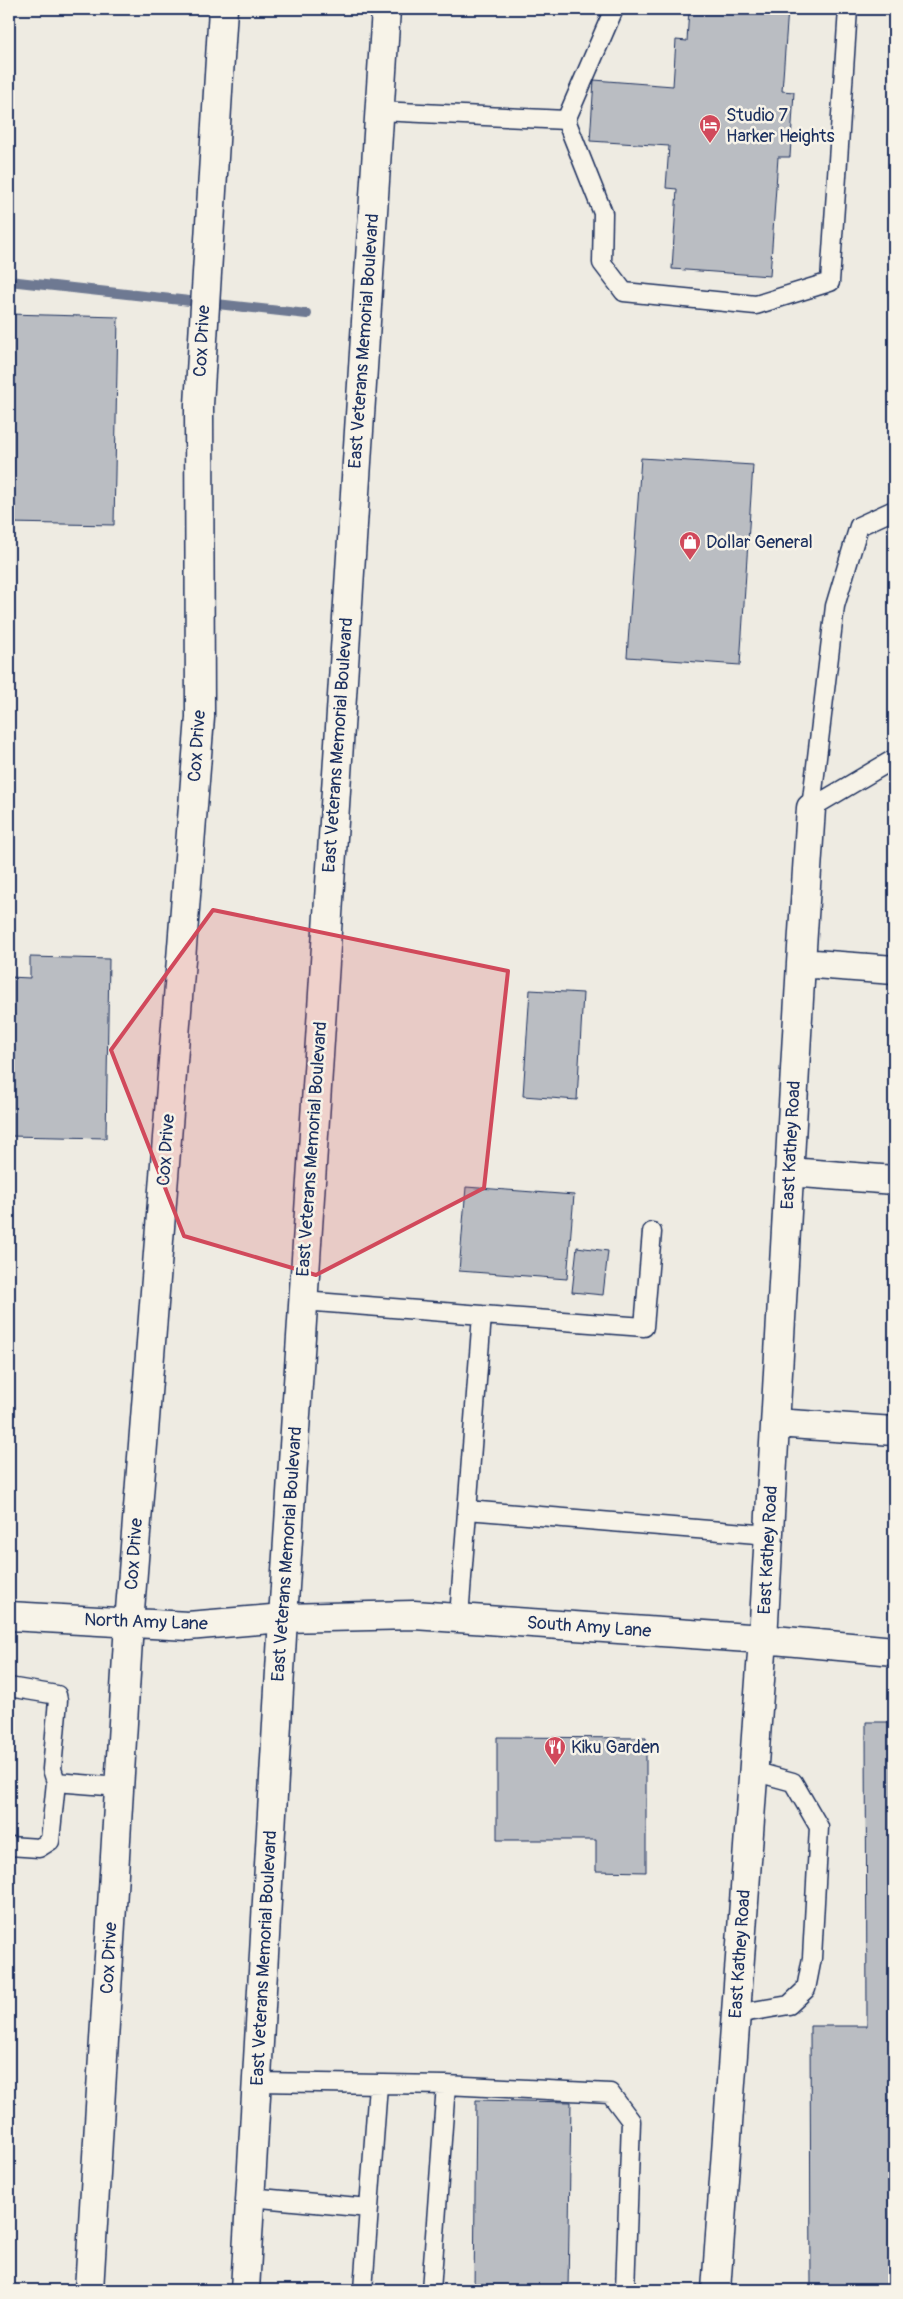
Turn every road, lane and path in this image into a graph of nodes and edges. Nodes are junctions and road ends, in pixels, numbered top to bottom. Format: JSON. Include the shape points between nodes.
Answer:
{"nodes":[{"id":1,"x":223,"y":9,"type":"edge"},
{"id":2,"x":386,"y":9,"type":"edge"},
{"id":3,"x":614,"y":9,"type":"edge"},
{"id":4,"x":848,"y":9,"type":"edge"},
{"id":5,"x":379,"y":112,"type":"junction"},
{"id":6,"x":566,"y":120,"type":"junction"},
{"id":7,"x":894,"y":510,"type":"edge"},
{"id":8,"x":894,"y":759,"type":"edge"},
{"id":9,"x":811,"y":808,"type":"junction"},
{"id":10,"x":801,"y":963,"type":"junction"},
{"id":11,"x":894,"y":970,"type":"edge"},
{"id":12,"x":789,"y":1172,"type":"junction"},
{"id":13,"x":894,"y":1180,"type":"edge"},
{"id":14,"x":652,"y":1232,"type":"dead end"},
{"id":15,"x":303,"y":1301,"type":"junction"},
{"id":16,"x":482,"y":1315,"type":"junction"},
{"id":17,"x":775,"y":1423,"type":"junction"},
{"id":18,"x":894,"y":1431,"type":"edge"},
{"id":19,"x":467,"y":1510,"type":"junction"},
{"id":20,"x":769,"y":1535,"type":"junction"},
{"id":21,"x":9,"y":1616,"type":"edge"},
{"id":22,"x":459,"y":1617,"type":"junction"},
{"id":23,"x":283,"y":1618,"type":"junction"},
{"id":24,"x":129,"y":1623,"type":"junction"},
{"id":25,"x":763,"y":1639,"type":"junction"},
{"id":26,"x":894,"y":1651,"type":"edge"},
{"id":27,"x":9,"y":1687,"type":"edge"},
{"id":28,"x":753,"y":1771,"type":"junction"},
{"id":29,"x":56,"y":1782,"type":"junction"},
{"id":30,"x":119,"y":1787,"type":"junction"},
{"id":31,"x":9,"y":1846,"type":"edge"},
{"id":32,"x":736,"y":2014,"type":"junction"},
{"id":33,"x":256,"y":2082,"type":"junction"},
{"id":34,"x":378,"y":2085,"type":"junction"},
{"id":35,"x":446,"y":2085,"type":"junction"},
{"id":36,"x":250,"y":2197,"type":"junction"},
{"id":37,"x":369,"y":2208,"type":"junction"},
{"id":38,"x":89,"y":2290,"type":"edge"},
{"id":39,"x":245,"y":2290,"type":"edge"},
{"id":40,"x":363,"y":2290,"type":"edge"},
{"id":41,"x":432,"y":2290,"type":"edge"},
{"id":42,"x":625,"y":2290,"type":"edge"},
{"id":43,"x":716,"y":2290,"type":"edge"}],
"edges":[{"from":1,"to":24,"type":"street","name":"Cox Drive","via":[[199,405],[200,717]]},
{"from":2,"to":5,"type":"street","name":"East Veterans Memorial Boulevard"},
{"from":3,"to":6,"type":"lane"},
{"from":4,"to":6,"type":"lane","via":[[830,282],[756,305],[624,292],[602,264],[603,213]]},
{"from":5,"to":6,"type":"lane"},
{"from":5,"to":15,"type":"street","name":"East Veterans Memorial Boulevard"},
{"from":7,"to":9,"type":"lane","via":[[859,526],[835,606]]},
{"from":8,"to":9,"type":"lane"},
{"from":9,"to":10,"type":"street","name":"East Kathey Road"},
{"from":10,"to":11,"type":"street"},
{"from":10,"to":12,"type":"street","name":"East Kathey Road"},
{"from":12,"to":13,"type":"street"},
{"from":12,"to":17,"type":"street","name":"East Kathey Road"},
{"from":14,"to":16,"type":"lane","via":[[644,1327]]},
{"from":15,"to":16,"type":"lane"},
{"from":15,"to":23,"type":"street","name":"East Veterans Memorial Boulevard"},
{"from":16,"to":19,"type":"lane"},
{"from":17,"to":18,"type":"street"},
{"from":17,"to":20,"type":"street","name":"East Kathey Road"},
{"from":19,"to":20,"type":"lane"},
{"from":19,"to":22,"type":"lane"},
{"from":20,"to":25,"type":"street","name":"East Kathey Road"},
{"from":21,"to":24,"type":"street","name":"North Amy Lane"},
{"from":22,"to":23,"type":"street","name":"South Amy Lane","via":[[414,1614]]},
{"from":22,"to":25,"type":"street","name":"South Amy Lane"},
{"from":23,"to":24,"type":"street","name":"North Amy Lane","via":[[188,1626]]},
{"from":23,"to":33,"type":"street","name":"East Veterans Memorial Boulevard"},
{"from":24,"to":30,"type":"street","name":"Cox Drive"},
{"from":25,"to":26,"type":"street","name":"South Amy Lane"},
{"from":25,"to":28,"type":"street","name":"East Kathey Road"},
{"from":27,"to":29,"type":"lane","via":[[57,1695],[52,1769]]},
{"from":28,"to":32,"type":"street","name":"East Kathey Road"},
{"from":28,"to":32,"type":"lane","via":[[793,1782],[819,1827],[812,1958],[806,1990],[790,2005]]},
{"from":29,"to":30,"type":"lane"},
{"from":29,"to":31,"type":"lane","via":[[50,1841],[39,1848]]},
{"from":30,"to":38,"type":"street","name":"Cox Drive"},
{"from":32,"to":43,"type":"street","name":"East Kathey Road"},
{"from":33,"to":34,"type":"lane"},
{"from":33,"to":36,"type":"street","name":"East Veterans Memorial Boulevard"},
{"from":34,"to":35,"type":"lane"},
{"from":34,"to":37,"type":"lane"},
{"from":35,"to":41,"type":"lane"},
{"from":35,"to":42,"type":"lane","via":[[610,2093],[631,2122]]},
{"from":36,"to":37,"type":"lane"},
{"from":36,"to":39,"type":"street","name":"East Veterans Memorial Boulevard"},
{"from":37,"to":40,"type":"lane"}]}
